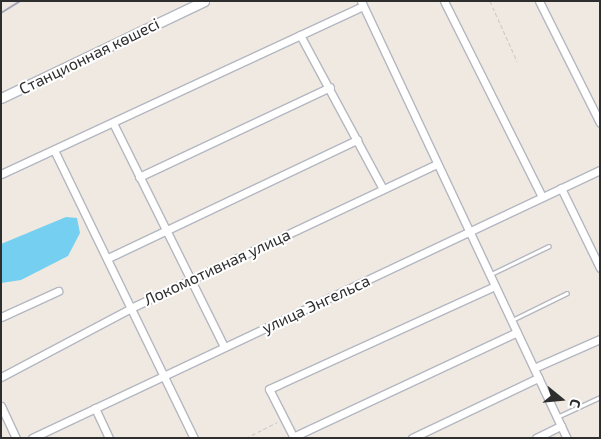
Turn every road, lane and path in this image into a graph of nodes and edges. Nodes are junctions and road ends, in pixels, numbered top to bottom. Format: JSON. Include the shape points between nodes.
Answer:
{"nodes":[{"id":1,"x":204,"y":1,"type":"edge"},
{"id":2,"x":444,"y":1,"type":"edge"},
{"id":3,"x":490,"y":1,"type":"edge"},
{"id":4,"x":539,"y":1,"type":"edge"},
{"id":5,"x":362,"y":3,"type":"edge"},
{"id":6,"x":300,"y":35,"type":"junction"},
{"id":7,"x":517,"y":61,"type":"dead end"},
{"id":8,"x":330,"y":86,"type":"junction"},
{"id":9,"x":1,"y":98,"type":"edge"},
{"id":10,"x":113,"y":122,"type":"junction"},
{"id":11,"x":600,"y":123,"type":"edge"},
{"id":12,"x":357,"y":140,"type":"junction"},
{"id":13,"x":54,"y":150,"type":"junction"},
{"id":14,"x":437,"y":164,"type":"junction"},
{"id":15,"x":600,"y":170,"type":"edge"},
{"id":16,"x":1,"y":174,"type":"edge"},
{"id":17,"x":139,"y":177,"type":"junction"},
{"id":18,"x":561,"y":188,"type":"junction"},
{"id":19,"x":383,"y":189,"type":"junction"},
{"id":20,"x":542,"y":196,"type":"junction"},
{"id":21,"x":166,"y":228,"type":"junction"},
{"id":22,"x":469,"y":231,"type":"junction"},
{"id":23,"x":549,"y":246,"type":"dead end"},
{"id":24,"x":108,"y":258,"type":"junction"},
{"id":25,"x":600,"y":268,"type":"edge"},
{"id":26,"x":490,"y":275,"type":"junction"},
{"id":27,"x":191,"y":279,"type":"junction"},
{"id":28,"x":495,"y":286,"type":"junction"},
{"id":29,"x":58,"y":291,"type":"dead end"},
{"id":30,"x":567,"y":293,"type":"dead end"},
{"id":31,"x":133,"y":306,"type":"junction"},
{"id":32,"x":1,"y":318,"type":"edge"},
{"id":33,"x":511,"y":320,"type":"junction"},
{"id":34,"x":517,"y":332,"type":"junction"},
{"id":35,"x":600,"y":338,"type":"edge"},
{"id":36,"x":224,"y":347,"type":"junction"},
{"id":37,"x":534,"y":368,"type":"junction"},
{"id":38,"x":166,"y":374,"type":"junction"},
{"id":39,"x":1,"y":378,"type":"edge"},
{"id":40,"x":538,"y":378,"type":"junction"},
{"id":41,"x":600,"y":397,"type":"edge"},
{"id":42,"x":1,"y":406,"type":"edge"},
{"id":43,"x":95,"y":408,"type":"junction"},
{"id":44,"x":557,"y":417,"type":"junction"},
{"id":45,"x":284,"y":418,"type":"junction"},
{"id":46,"x":561,"y":426,"type":"junction"},
{"id":47,"x":294,"y":437,"type":"edge"},
{"id":48,"x":16,"y":438,"type":"edge"},
{"id":49,"x":32,"y":438,"type":"edge"},
{"id":50,"x":109,"y":438,"type":"edge"},
{"id":51,"x":194,"y":438,"type":"edge"},
{"id":52,"x":246,"y":438,"type":"edge"},
{"id":53,"x":412,"y":438,"type":"edge"},
{"id":54,"x":536,"y":438,"type":"edge"},
{"id":55,"x":566,"y":438,"type":"edge"}],
"edges":[{"from":1,"to":9,"type":"street","name":"Станционная көшесі"},
{"from":2,"to":20,"type":"street"},
{"from":3,"to":7,"type":"path"},
{"from":4,"to":11,"type":"street"},
{"from":5,"to":6,"type":"street"},
{"from":5,"to":14,"type":"street"},
{"from":6,"to":8,"type":"street","via":[[322,80]]},
{"from":6,"to":10,"type":"street"},
{"from":8,"to":12,"type":"street"},
{"from":8,"to":17,"type":"street"},
{"from":10,"to":13,"type":"street"},
{"from":10,"to":17,"type":"street"},
{"from":12,"to":19,"type":"street"},
{"from":12,"to":21,"type":"street"},
{"from":13,"to":16,"type":"street"},
{"from":13,"to":24,"type":"street"},
{"from":14,"to":19,"type":"street","name":"Локомотивная улица"},
{"from":14,"to":22,"type":"street"},
{"from":15,"to":18,"type":"street","name":"улица Энгельса"},
{"from":17,"to":21,"type":"street"},
{"from":18,"to":20,"type":"street","name":"улица Энгельса"},
{"from":18,"to":25,"type":"street"},
{"from":19,"to":27,"type":"street","name":"Локомотивная улица"},
{"from":20,"to":22,"type":"street","name":"улица Энгельса"},
{"from":21,"to":24,"type":"street"},
{"from":21,"to":27,"type":"street"},
{"from":22,"to":26,"type":"street"},
{"from":22,"to":36,"type":"street","name":"улица Энгельса"},
{"from":23,"to":26,"type":"lane"},
{"from":24,"to":31,"type":"street"},
{"from":26,"to":28,"type":"street"},
{"from":27,"to":31,"type":"street","name":"Локомотивная улица"},
{"from":27,"to":36,"type":"street"},
{"from":28,"to":33,"type":"street"},
{"from":28,"to":45,"type":"street","via":[[269,389]]},
{"from":29,"to":32,"type":"street"},
{"from":30,"to":33,"type":"lane"},
{"from":31,"to":38,"type":"street"},
{"from":31,"to":39,"type":"street","name":"Локомотивная улица"},
{"from":33,"to":34,"type":"street"},
{"from":34,"to":37,"type":"street"},
{"from":34,"to":47,"type":"street"},
{"from":35,"to":37,"type":"street"},
{"from":36,"to":38,"type":"street","name":"улица Энгельса"},
{"from":37,"to":40,"type":"street"},
{"from":38,"to":43,"type":"street","name":"улица Энгельса"},
{"from":38,"to":51,"type":"street"},
{"from":40,"to":44,"type":"street"},
{"from":40,"to":53,"type":"street"},
{"from":41,"to":44,"type":"lane"},
{"from":42,"to":48,"type":"street"},
{"from":43,"to":49,"type":"street","name":"улица Энгельса"},
{"from":43,"to":50,"type":"street"},
{"from":44,"to":46,"type":"street"},
{"from":45,"to":47,"type":"street"},
{"from":45,"to":52,"type":"path"},
{"from":46,"to":54,"type":"street"},
{"from":46,"to":55,"type":"street"}]}
